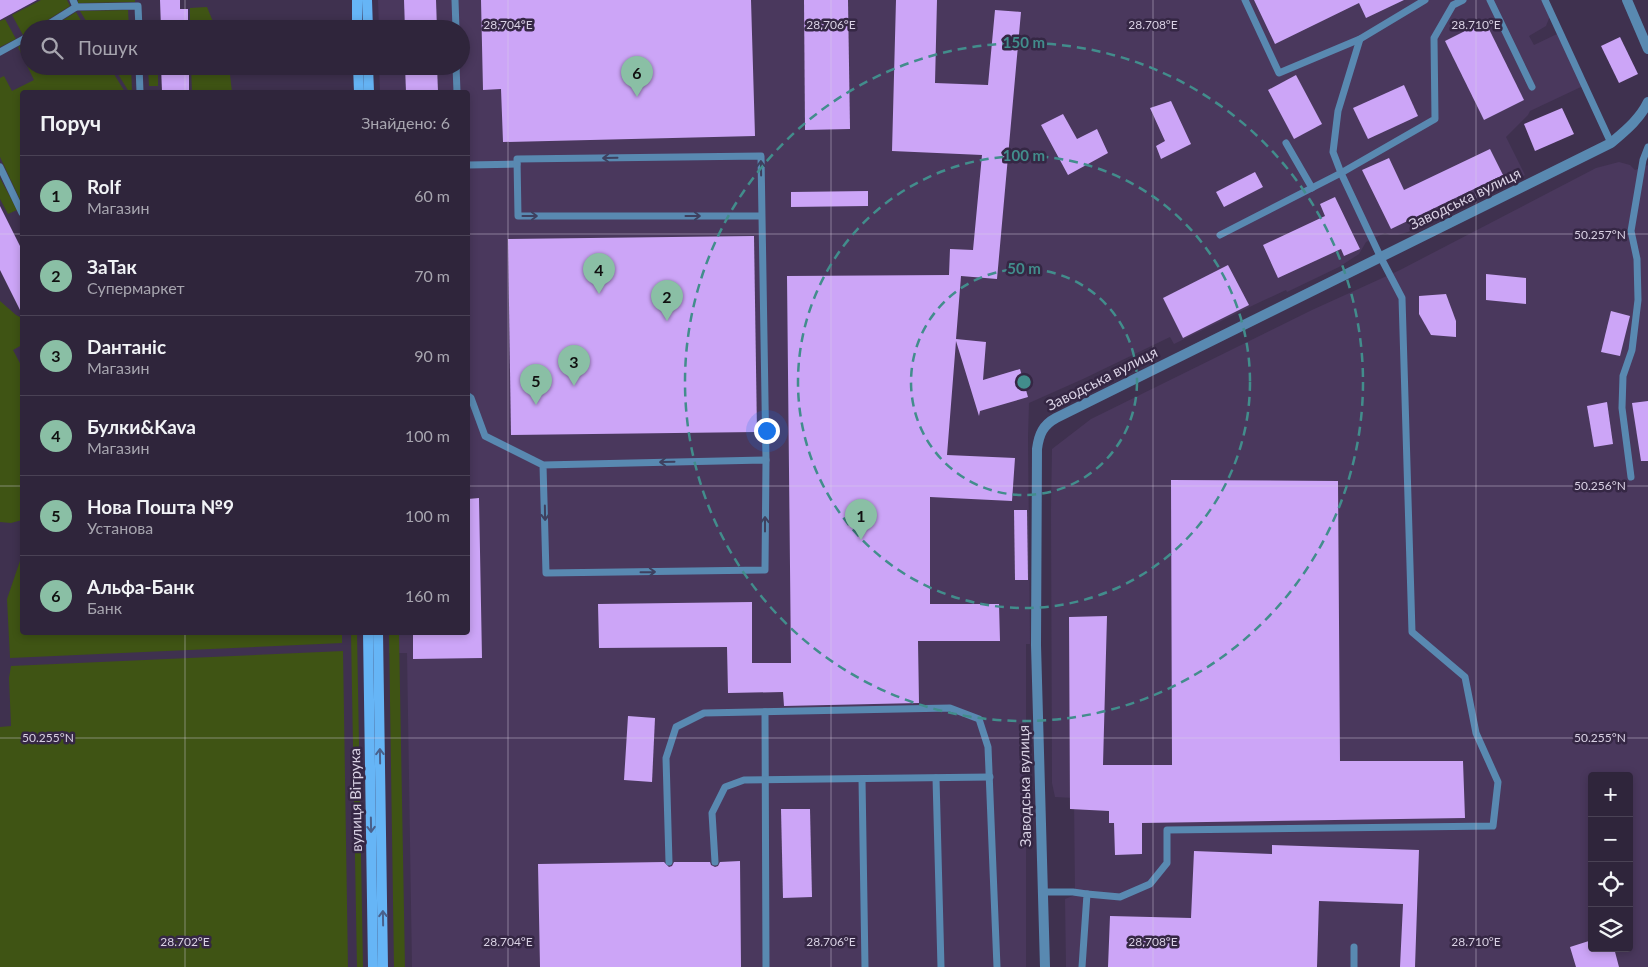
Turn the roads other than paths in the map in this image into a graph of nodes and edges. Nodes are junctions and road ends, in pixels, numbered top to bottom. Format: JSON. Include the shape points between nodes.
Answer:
{"nodes":[{"id":1,"x":357,"y":0,"type":"edge"},
{"id":2,"x":367,"y":0,"type":"edge"},
{"id":3,"x":455,"y":0,"type":"edge"},
{"id":4,"x":1245,"y":0,"type":"edge"},
{"id":5,"x":1424,"y":0,"type":"edge"},
{"id":6,"x":1463,"y":0,"type":"edge"},
{"id":7,"x":1490,"y":0,"type":"edge"},
{"id":8,"x":1545,"y":0,"type":"edge"},
{"id":9,"x":1627,"y":0,"type":"edge"},
{"id":10,"x":74,"y":4,"type":"edge"},
{"id":11,"x":53,"y":20,"type":"edge"},
{"id":12,"x":139,"y":20,"type":"edge"},
{"id":13,"x":357,"y":20,"type":"edge"},
{"id":14,"x":368,"y":20,"type":"edge"},
{"id":15,"x":456,"y":20,"type":"edge"},
{"id":16,"x":1360,"y":39,"type":"junction"},
{"id":17,"x":20,"y":41,"type":"edge"},
{"id":18,"x":1648,"y":49,"type":"edge"},
{"id":19,"x":0,"y":52,"type":"edge"},
{"id":20,"x":139,"y":75,"type":"edge"},
{"id":21,"x":360,"y":75,"type":"edge"},
{"id":22,"x":363,"y":75,"type":"edge"},
{"id":23,"x":456,"y":75,"type":"edge"},
{"id":24,"x":1532,"y":87,"type":"dead end"},
{"id":25,"x":140,"y":90,"type":"edge"},
{"id":26,"x":358,"y":90,"type":"edge"},
{"id":27,"x":367,"y":90,"type":"edge"},
{"id":28,"x":457,"y":90,"type":"edge"},
{"id":29,"x":1648,"y":102,"type":"edge"},
{"id":30,"x":1644,"y":116,"type":"edge"},
{"id":31,"x":1286,"y":142,"type":"dead end"},
{"id":32,"x":1611,"y":143,"type":"junction"},
{"id":33,"x":1648,"y":147,"type":"edge"},
{"id":34,"x":517,"y":164,"type":"junction"},
{"id":35,"x":470,"y":166,"type":"edge"},
{"id":36,"x":0,"y":167,"type":"edge"},
{"id":37,"x":1342,"y":173,"type":"junction"},
{"id":38,"x":1312,"y":188,"type":"junction"},
{"id":39,"x":20,"y":209,"type":"edge"},
{"id":40,"x":762,"y":216,"type":"junction"},
{"id":41,"x":1220,"y":235,"type":"dead end"},
{"id":42,"x":1381,"y":258,"type":"junction"},
{"id":43,"x":470,"y":397,"type":"edge"},
{"id":44,"x":766,"y":460,"type":"junction"},
{"id":45,"x":543,"y":465,"type":"junction"},
{"id":46,"x":1631,"y":477,"type":"dead end"},
{"id":47,"x":368,"y":635,"type":"edge"},
{"id":48,"x":378,"y":635,"type":"edge"},
{"id":49,"x":765,"y":712,"type":"junction"},
{"id":50,"x":990,"y":777,"type":"junction"},
{"id":51,"x":936,"y":778,"type":"junction"},
{"id":52,"x":862,"y":779,"type":"junction"},
{"id":53,"x":766,"y":780,"type":"junction"},
{"id":54,"x":669,"y":862,"type":"dead end"},
{"id":55,"x":715,"y":862,"type":"dead end"},
{"id":56,"x":1043,"y":892,"type":"junction"},
{"id":57,"x":1086,"y":894,"type":"junction"},
{"id":58,"x":1354,"y":946,"type":"dead end"},
{"id":59,"x":373,"y":967,"type":"edge"},
{"id":60,"x":383,"y":967,"type":"edge"},
{"id":61,"x":766,"y":967,"type":"edge"},
{"id":62,"x":865,"y":967,"type":"edge"},
{"id":63,"x":941,"y":967,"type":"edge"},
{"id":64,"x":997,"y":967,"type":"edge"},
{"id":65,"x":1045,"y":967,"type":"edge"},
{"id":66,"x":1082,"y":967,"type":"edge"},
{"id":67,"x":1354,"y":967,"type":"edge"}],
"edges":[{"from":1,"to":13,"type":"main road"},
{"from":2,"to":14,"type":"main road"},
{"from":3,"to":15,"type":"lane"},
{"from":4,"to":16,"type":"lane","via":[[1279,73]]},
{"from":5,"to":16,"type":"lane"},
{"from":6,"to":37,"type":"lane","via":[[1453,5],[1434,38],[1435,119]]},
{"from":7,"to":24,"type":"lane"},
{"from":8,"to":32,"type":"lane"},
{"from":9,"to":18,"type":"street"},
{"from":10,"to":11,"type":"lane"},
{"from":10,"to":12,"type":"lane","via":[[138,6]]},
{"from":16,"to":37,"type":"lane","via":[[1338,111],[1333,152]]},
{"from":17,"to":19,"type":"lane"},
{"from":20,"to":25,"type":"lane"},
{"from":21,"to":26,"type":"main road"},
{"from":22,"to":27,"type":"main road"},
{"from":23,"to":28,"type":"lane"},
{"from":29,"to":30,"type":"street","name":"Заводська вулиця"},
{"from":30,"to":32,"type":"street","name":"Заводська вулиця"},
{"from":31,"to":38,"type":"lane"},
{"from":32,"to":42,"type":"street","name":"Заводська вулиця"},
{"from":33,"to":46,"type":"lane","via":[[1631,231],[1637,259],[1638,300],[1632,350],[1623,376],[1622,408]]},
{"from":34,"to":35,"type":"lane"},
{"from":34,"to":40,"type":"lane","one_way":true,"via":[[518,216]]},
{"from":40,"to":34,"type":"lane","one_way":true,"via":[[761,156],[517,159]]},
{"from":36,"to":39,"type":"lane"},
{"from":37,"to":38,"type":"lane"},
{"from":37,"to":42,"type":"lane"},
{"from":38,"to":41,"type":"lane"},
{"from":40,"to":44,"type":"lane"},
{"from":42,"to":56,"type":"street","name":"Заводська вулиця","via":[[1056,418],[1040,432],[1037,449],[1036,644]]},
{"from":42,"to":57,"type":"lane","via":[[1402,298],[1412,632],[1465,676],[1476,733],[1498,782],[1493,826],[1167,830],[1166,864],[1150,884],[1120,897]]},
{"from":43,"to":45,"type":"lane","via":[[485,436]]},
{"from":44,"to":45,"type":"lane","one_way":true},
{"from":45,"to":44,"type":"lane","one_way":true,"via":[[546,573],[765,570]]},
{"from":47,"to":59,"type":"main road","name":"вулиця Вітрука","one_way":true},
{"from":60,"to":48,"type":"main road","name":"вулиця Вітрука","one_way":true},
{"from":49,"to":50,"type":"lane","via":[[950,708],[979,719],[988,747]]},
{"from":49,"to":53,"type":"lane"},
{"from":49,"to":54,"type":"lane","via":[[704,713],[676,727],[666,758]]},
{"from":50,"to":51,"type":"lane"},
{"from":50,"to":64,"type":"lane"},
{"from":51,"to":52,"type":"lane"},
{"from":51,"to":63,"type":"lane"},
{"from":52,"to":53,"type":"lane"},
{"from":52,"to":62,"type":"lane"},
{"from":53,"to":55,"type":"lane","via":[[744,780],[725,787],[712,813]]},
{"from":53,"to":61,"type":"lane"},
{"from":56,"to":57,"type":"lane"},
{"from":56,"to":65,"type":"street","name":"Заводська вулиця"},
{"from":57,"to":66,"type":"lane"},
{"from":58,"to":67,"type":"lane"}]}
